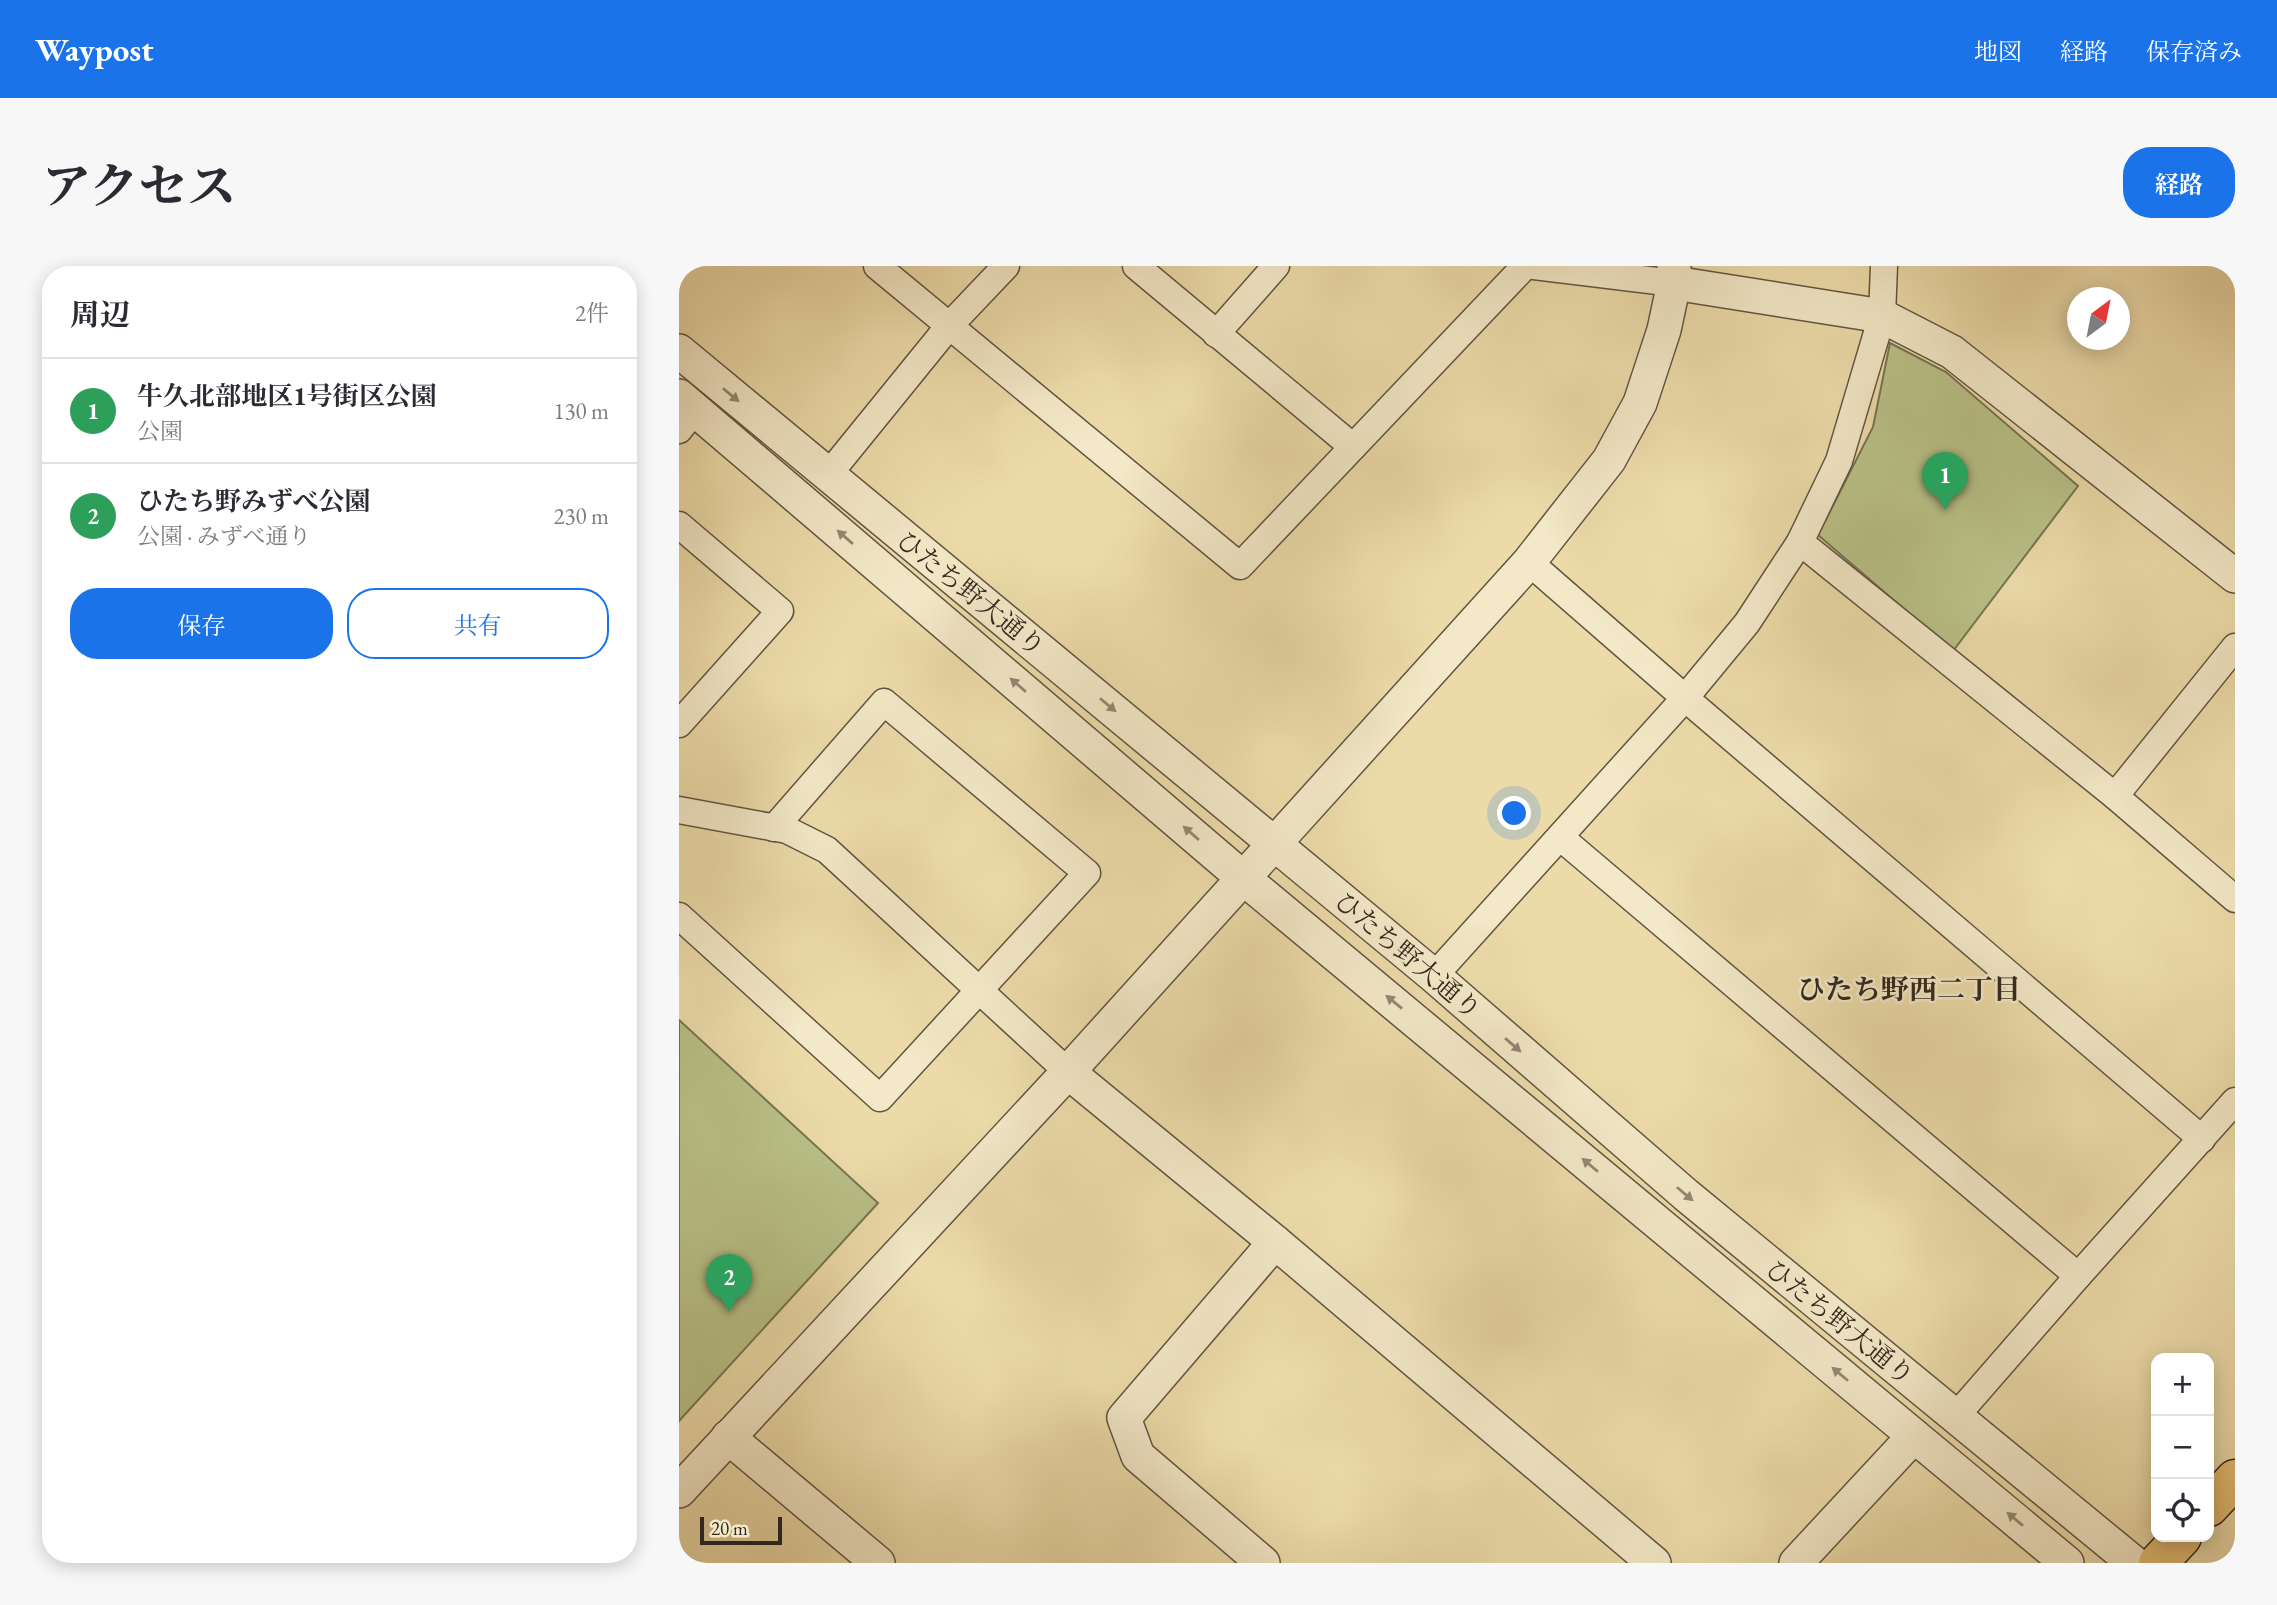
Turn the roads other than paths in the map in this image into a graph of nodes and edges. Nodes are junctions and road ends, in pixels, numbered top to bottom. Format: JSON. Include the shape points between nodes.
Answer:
{"nodes":[{"id":1,"x":877,"y":266,"type":"edge"},
{"id":2,"x":1006,"y":266,"type":"edge"},
{"id":3,"x":1136,"y":266,"type":"edge"},
{"id":4,"x":1276,"y":266,"type":"edge"},
{"id":5,"x":1525,"y":266,"type":"edge"},
{"id":6,"x":1535,"y":266,"type":"edge"},
{"id":7,"x":1884,"y":266,"type":"edge"},
{"id":8,"x":1674,"y":274,"type":"edge"},
{"id":9,"x":1882,"y":316,"type":"junction"},
{"id":10,"x":949,"y":326,"type":"junction"},
{"id":11,"x":1216,"y":334,"type":"junction"},
{"id":12,"x":679,"y":351,"type":"edge"},
{"id":13,"x":684,"y":412,"type":"edge"},
{"id":14,"x":1353,"y":447,"type":"junction"},
{"id":15,"x":828,"y":475,"type":"junction"},
{"id":16,"x":679,"y":525,"type":"edge"},
{"id":17,"x":1800,"y":542,"type":"junction"},
{"id":18,"x":1529,"y":562,"type":"junction"},
{"id":19,"x":2235,"y":576,"type":"edge"},
{"id":20,"x":2235,"y":647,"type":"edge"},
{"id":21,"x":1685,"y":698,"type":"junction"},
{"id":22,"x":679,"y":724,"type":"edge"},
{"id":23,"x":2115,"y":796,"type":"junction"},
{"id":24,"x":679,"y":810,"type":"edge"},
{"id":25,"x":774,"y":828,"type":"junction"},
{"id":26,"x":1559,"y":837,"type":"junction"},
{"id":27,"x":1274,"y":842,"type":"junction"},
{"id":28,"x":1243,"y":877,"type":"junction"},
{"id":29,"x":2235,"y":899,"type":"edge"},
{"id":30,"x":679,"y":916,"type":"edge"},
{"id":31,"x":1434,"y":976,"type":"junction"},
{"id":32,"x":979,"y":990,"type":"junction"},
{"id":33,"x":1068,"y":1073,"type":"junction"},
{"id":34,"x":2235,"y":1101,"type":"edge"},
{"id":35,"x":2202,"y":1139,"type":"junction"},
{"id":36,"x":1275,"y":1242,"type":"junction"},
{"id":37,"x":2078,"y":1276,"type":"junction"},
{"id":38,"x":1956,"y":1416,"type":"junction"},
{"id":39,"x":1914,"y":1436,"type":"junction"},
{"id":40,"x":728,"y":1437,"type":"junction"},
{"id":41,"x":2235,"y":1479,"type":"edge"},
{"id":42,"x":679,"y":1492,"type":"edge"},
{"id":43,"x":2214,"y":1502,"type":"edge"},
{"id":44,"x":2177,"y":1542,"type":"edge"},
{"id":45,"x":878,"y":1563,"type":"edge"},
{"id":46,"x":1263,"y":1563,"type":"edge"},
{"id":47,"x":1654,"y":1563,"type":"edge"},
{"id":48,"x":1796,"y":1563,"type":"edge"},
{"id":49,"x":2067,"y":1563,"type":"edge"},
{"id":50,"x":2134,"y":1563,"type":"edge"},
{"id":51,"x":2158,"y":1563,"type":"edge"}],
"edges":[{"from":1,"to":10,"type":"street"},
{"from":2,"to":10,"type":"street"},
{"from":3,"to":11,"type":"street"},
{"from":4,"to":11,"type":"street"},
{"from":5,"to":14,"type":"street"},
{"from":6,"to":8,"type":"street"},
{"from":7,"to":9,"type":"street"},
{"from":8,"to":9,"type":"street"},
{"from":8,"to":18,"type":"street","via":[[1664,330],[1640,403],[1609,460]]},
{"from":9,"to":17,"type":"street","via":[[1839,461]]},
{"from":9,"to":19,"type":"street","via":[[1952,352]]},
{"from":10,"to":14,"type":"street","via":[[1240,566]]},
{"from":10,"to":15,"type":"street"},
{"from":11,"to":14,"type":"street"},
{"from":12,"to":15,"type":"street","name":"ひたち野大通り","one_way":true},
{"from":28,"to":13,"type":"street","name":"ひたち野大通り","one_way":true},
{"from":15,"to":27,"type":"street","name":"ひたち野大通り","one_way":true},
{"from":16,"to":22,"type":"street","via":[[780,611]]},
{"from":17,"to":21,"type":"street","via":[[1747,623]]},
{"from":17,"to":23,"type":"street"},
{"from":18,"to":21,"type":"street"},
{"from":18,"to":27,"type":"street"},
{"from":20,"to":23,"type":"street"},
{"from":21,"to":26,"type":"street"},
{"from":21,"to":35,"type":"street"},
{"from":23,"to":29,"type":"street"},
{"from":24,"to":25,"type":"street"},
{"from":25,"to":32,"type":"street","via":[[827,850]]},
{"from":25,"to":32,"type":"street","via":[[884,702],[1087,873]]},
{"from":26,"to":31,"type":"street"},
{"from":26,"to":37,"type":"street"},
{"from":27,"to":28,"type":"street"},
{"from":27,"to":31,"type":"street","name":"ひたち野大通り"},
{"from":28,"to":33,"type":"street"},
{"from":39,"to":28,"type":"street","name":"ひたち野大通り","one_way":true},
{"from":30,"to":32,"type":"street","via":[[880,1098]]},
{"from":31,"to":38,"type":"street","name":"ひたち野大通り","one_way":true,"via":[[1686,1195]]},
{"from":32,"to":33,"type":"street"},
{"from":33,"to":36,"type":"street"},
{"from":33,"to":40,"type":"street"},
{"from":34,"to":35,"type":"street"},
{"from":35,"to":37,"type":"street"},
{"from":36,"to":46,"type":"street","via":[[1124,1418],[1137,1456]]},
{"from":36,"to":47,"type":"street"},
{"from":37,"to":38,"type":"street"},
{"from":38,"to":50,"type":"street","name":"ひたち野大通り"},
{"from":39,"to":48,"type":"street"},
{"from":49,"to":39,"type":"street","name":"ひたち野大通り","one_way":true},
{"from":40,"to":42,"type":"street"},
{"from":40,"to":45,"type":"street"},
{"from":41,"to":43,"type":"highway"},
{"from":44,"to":51,"type":"highway"}]}
